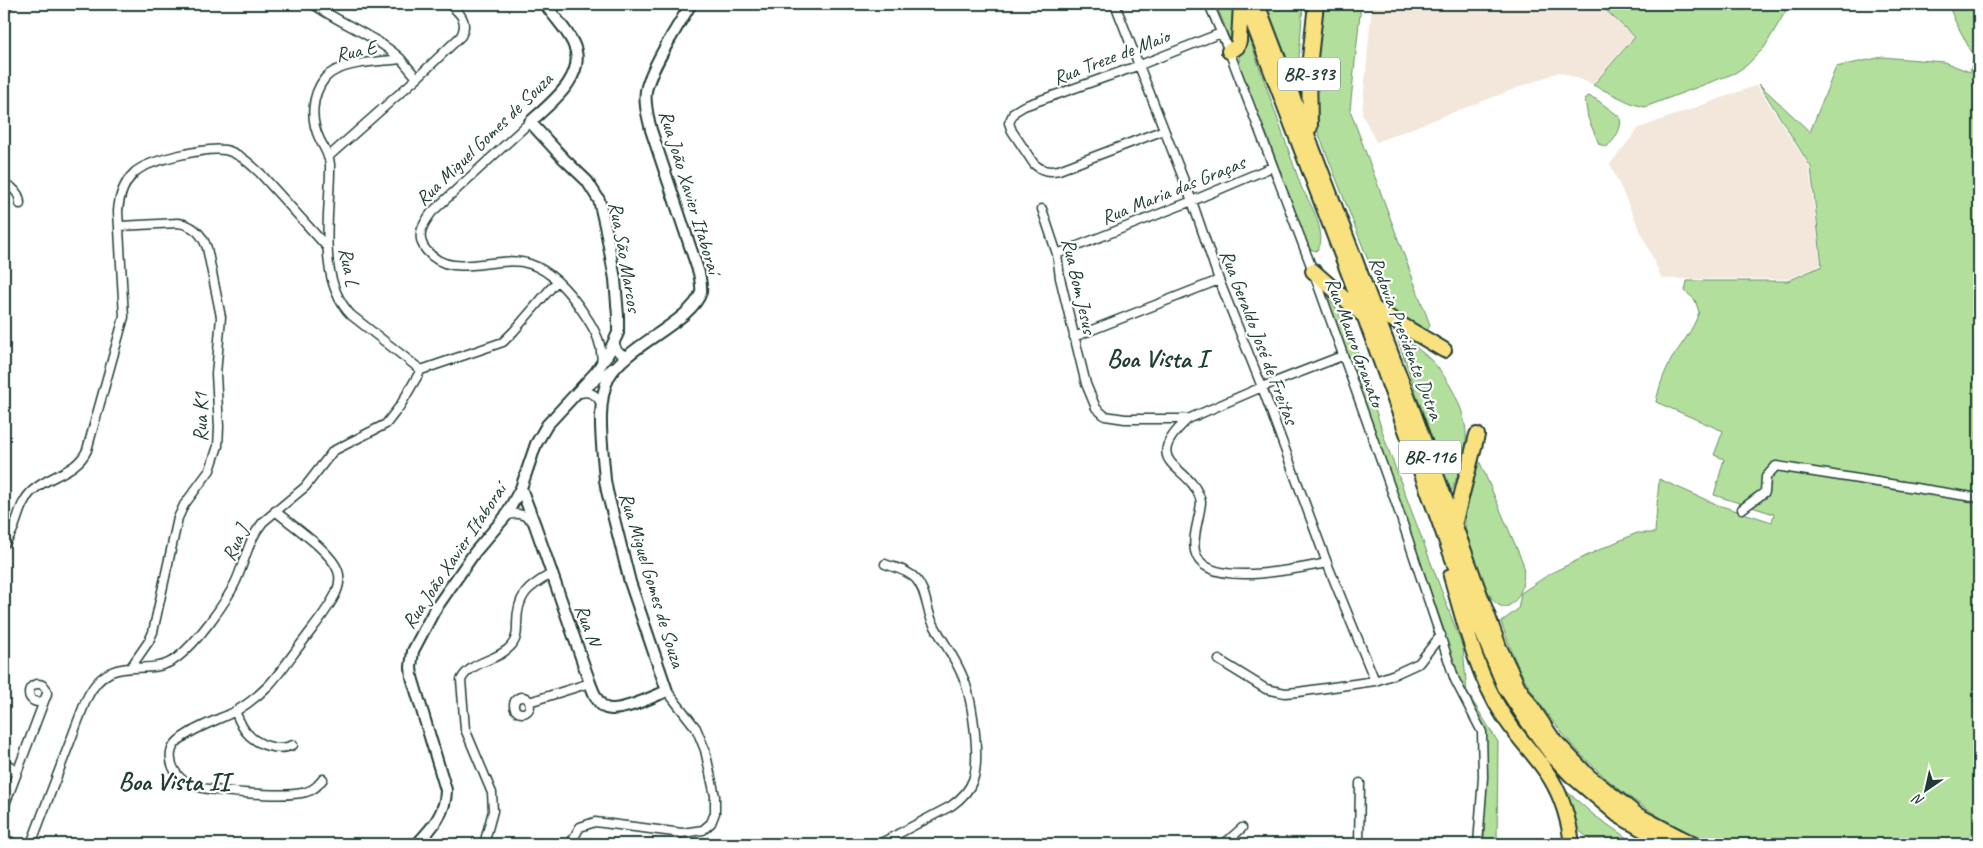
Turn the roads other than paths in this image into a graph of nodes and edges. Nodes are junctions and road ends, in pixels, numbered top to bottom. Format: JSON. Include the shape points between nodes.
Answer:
{"nodes":[{"id":1,"x":9,"y":4,"type":"edge"},
{"id":2,"x":313,"y":4,"type":"edge"},
{"id":3,"x":327,"y":4,"type":"edge"},
{"id":4,"x":449,"y":4,"type":"edge"},
{"id":5,"x":691,"y":4,"type":"edge"},
{"id":6,"x":1116,"y":4,"type":"edge"},
{"id":7,"x":1209,"y":4,"type":"edge"},
{"id":8,"x":1241,"y":4,"type":"edge"},
{"id":9,"x":1246,"y":4,"type":"edge"},
{"id":10,"x":1257,"y":4,"type":"edge"},
{"id":11,"x":1316,"y":4,"type":"edge"},
{"id":12,"x":548,"y":5,"type":"edge"},
{"id":13,"x":4,"y":10,"type":"edge"},
{"id":14,"x":336,"y":19,"type":"junction"},
{"id":15,"x":1221,"y":33,"type":"junction"},
{"id":16,"x":1229,"y":51,"type":"junction"},
{"id":17,"x":402,"y":59,"type":"junction"},
{"id":18,"x":1140,"y":65,"type":"junction"},
{"id":19,"x":417,"y":78,"type":"junction"},
{"id":20,"x":530,"y":122,"type":"junction"},
{"id":21,"x":1164,"y":130,"type":"junction"},
{"id":22,"x":1312,"y":145,"type":"junction"},
{"id":23,"x":329,"y":159,"type":"junction"},
{"id":24,"x":1272,"y":167,"type":"junction"},
{"id":25,"x":4,"y":187,"type":"edge"},
{"id":26,"x":1192,"y":201,"type":"junction"},
{"id":27,"x":20,"y":204,"type":"dead end"},
{"id":28,"x":1042,"y":209,"type":"dead end"},
{"id":29,"x":120,"y":226,"type":"junction"},
{"id":30,"x":327,"y":247,"type":"junction"},
{"id":31,"x":1057,"y":254,"type":"junction"},
{"id":32,"x":1313,"y":271,"type":"junction"},
{"id":33,"x":1219,"y":280,"type":"junction"},
{"id":34,"x":557,"y":281,"type":"junction"},
{"id":35,"x":1369,"y":312,"type":"junction"},
{"id":36,"x":1074,"y":337,"type":"junction"},
{"id":37,"x":599,"y":342,"type":"junction"},
{"id":38,"x":613,"y":344,"type":"junction"},
{"id":39,"x":1444,"y":350,"type":"dead end"},
{"id":40,"x":1342,"y":356,"type":"junction"},
{"id":41,"x":623,"y":359,"type":"junction"},
{"id":42,"x":603,"y":367,"type":"junction"},
{"id":43,"x":421,"y":370,"type":"junction"},
{"id":44,"x":1262,"y":387,"type":"junction"},
{"id":45,"x":580,"y":394,"type":"junction"},
{"id":46,"x":569,"y":401,"type":"junction"},
{"id":47,"x":603,"y":405,"type":"junction"},
{"id":48,"x":1188,"y":418,"type":"junction"},
{"id":49,"x":1478,"y":435,"type":"dead end"},
{"id":50,"x":1416,"y":458,"type":"junction"},
{"id":51,"x":521,"y":488,"type":"junction"},
{"id":52,"x":1979,"y":498,"type":"edge"},
{"id":53,"x":1742,"y":508,"type":"dead end"},
{"id":54,"x":275,"y":511,"type":"junction"},
{"id":55,"x":505,"y":517,"type":"junction"},
{"id":56,"x":535,"y":525,"type":"junction"},
{"id":57,"x":1454,"y":525,"type":"junction"},
{"id":58,"x":4,"y":544,"type":"edge"},
{"id":59,"x":1327,"y":563,"type":"junction"},
{"id":60,"x":885,"y":564,"type":"dead end"},
{"id":61,"x":551,"y":574,"type":"junction"},
{"id":62,"x":1441,"y":635,"type":"junction"},
{"id":63,"x":1219,"y":660,"type":"dead end"},
{"id":64,"x":131,"y":667,"type":"junction"},
{"id":65,"x":1375,"y":681,"type":"junction"},
{"id":66,"x":590,"y":683,"type":"junction"},
{"id":67,"x":668,"y":691,"type":"junction"},
{"id":68,"x":46,"y":696,"type":"dead end"},
{"id":69,"x":529,"y":702,"type":"dead end"},
{"id":70,"x":235,"y":711,"type":"junction"},
{"id":71,"x":293,"y":745,"type":"dead end"},
{"id":72,"x":4,"y":762,"type":"edge"},
{"id":73,"x":17,"y":771,"type":"junction"},
{"id":74,"x":323,"y":778,"type":"dead end"},
{"id":75,"x":1360,"y":784,"type":"dead end"},
{"id":76,"x":4,"y":807,"type":"edge"},
{"id":77,"x":1242,"y":828,"type":"dead end"},
{"id":78,"x":4,"y":838,"type":"edge"},
{"id":79,"x":15,"y":844,"type":"edge"},
{"id":80,"x":31,"y":844,"type":"edge"},
{"id":81,"x":417,"y":844,"type":"edge"},
{"id":82,"x":484,"y":844,"type":"edge"},
{"id":83,"x":570,"y":844,"type":"edge"},
{"id":84,"x":879,"y":844,"type":"edge"},
{"id":85,"x":1224,"y":844,"type":"edge"},
{"id":86,"x":1359,"y":844,"type":"edge"},
{"id":87,"x":1478,"y":844,"type":"edge"},
{"id":88,"x":1572,"y":844,"type":"edge"},
{"id":89,"x":1668,"y":844,"type":"edge"},
{"id":90,"x":1692,"y":844,"type":"edge"}],
"edges":[{"from":1,"to":13,"type":"street"},
{"from":2,"to":14,"type":"street"},
{"from":3,"to":14,"type":"street","via":[[326,9]]},
{"from":4,"to":19,"type":"street","via":[[462,16],[464,31]]},
{"from":5,"to":41,"type":"street","name":"Rua João Xavier Itaboraí","via":[[651,75],[646,96],[651,130],[699,273],[700,293],[689,309]]},
{"from":6,"to":18,"type":"street","name":"Rua Geraldo José de Freitas"},
{"from":7,"to":15,"type":"street","name":"Rua Mauro Granato"},
{"from":8,"to":16,"type":"highway","via":[[1239,41],[1237,47]]},
{"from":9,"to":35,"type":"highway","name":"Rodovia Presidente Dutra","number":"BR-116"},
{"from":10,"to":22,"type":"highway","name":"Rodovia Presidente Dutra","number":"BR-116"},
{"from":11,"to":22,"type":"highway","number":"BR-393","via":[[1309,66],[1308,112]]},
{"from":12,"to":20,"type":"street","name":"Rua Miguel Gomes de Souza","via":[[574,44],[575,66],[565,87]]},
{"from":14,"to":17,"type":"street","via":[[384,45]]},
{"from":15,"to":16,"type":"street","name":"Rua Mauro Granato"},
{"from":15,"to":18,"type":"street","name":"Rua Treze de Maio"},
{"from":16,"to":24,"type":"street","name":"Rua Mauro Granato"},
{"from":17,"to":19,"type":"street","name":"Rua E"},
{"from":17,"to":23,"type":"street","name":"Rua E","via":[[343,67],[326,77],[317,94],[313,112],[315,129]]},
{"from":18,"to":21,"type":"street","name":"Rua Geraldo José de Freitas"},
{"from":18,"to":21,"type":"street","name":"Rua Treze de Maio","via":[[1024,106],[1014,112],[1010,123],[1012,131],[1034,164],[1045,171],[1060,170]]},
{"from":19,"to":23,"type":"street"},
{"from":20,"to":34,"type":"street","name":"Rua Miguel Gomes de Souza","via":[[432,212],[421,229],[421,242],[434,258],[448,265],[513,261],[537,267]]},
{"from":20,"to":38,"type":"street","name":"Rua São Marcos","via":[[587,180],[599,200],[614,279],[618,326]]},
{"from":21,"to":26,"type":"street","name":"Rua Geraldo José de Freitas"},
{"from":22,"to":35,"type":"highway","name":"Rodovia Presidente Dutra","number":"BR-116"},
{"from":23,"to":30,"type":"street","name":"Rua L"},
{"from":24,"to":26,"type":"street","name":"Rua Maria das Graças"},
{"from":24,"to":32,"type":"street","name":"Rua Mauro Granato"},
{"from":25,"to":27,"type":"street","via":[[16,191]]},
{"from":26,"to":31,"type":"street","name":"Rua Maria das Graças"},
{"from":26,"to":33,"type":"street","name":"Rua Geraldo José de Freitas"},
{"from":28,"to":31,"type":"street","name":"Rua Bom Jesus"},
{"from":29,"to":30,"type":"street","via":[[119,200],[134,173],[143,166],[191,153],[226,150],[250,164]]},
{"from":29,"to":58,"type":"street","via":[[124,317],[87,450],[80,462],[30,493],[22,504],[14,531]]},
{"from":29,"to":64,"type":"street","name":"Rua K1","via":[[178,223],[196,230],[207,248],[221,317],[216,374],[220,427],[216,454],[210,470],[180,512],[153,632]]},
{"from":30,"to":43,"type":"street","name":"Rua L","via":[[336,294],[344,309]]},
{"from":31,"to":36,"type":"street","name":"Rua Bom Jesus"},
{"from":32,"to":35,"type":"highway"},
{"from":32,"to":40,"type":"street","name":"Rua Mauro Granato"},
{"from":33,"to":36,"type":"street"},
{"from":33,"to":44,"type":"street","name":"Rua Geraldo José de Freitas"},
{"from":34,"to":37,"type":"street","name":"Rua Miguel Gomes de Souza","via":[[580,307]]},
{"from":34,"to":43,"type":"street","via":[[502,342]]},
{"from":35,"to":39,"type":"highway"},
{"from":35,"to":50,"type":"highway","name":"Rodovia Presidente Dutra","number":"BR-116"},
{"from":35,"to":57,"type":"highway","name":"Rodovia Presidente Dutra","number":"BR-116"},
{"from":36,"to":48,"type":"street","name":"Rua Bom Jesus","via":[[1086,384],[1100,412],[1111,418],[1125,419]]},
{"from":37,"to":38,"type":"street"},
{"from":37,"to":42,"type":"street","name":"Rua Miguel Gomes de Souza"},
{"from":38,"to":41,"type":"street"},
{"from":38,"to":42,"type":"street","name":"Rua São Marcos"},
{"from":38,"to":42,"type":"street"},
{"from":40,"to":44,"type":"street","name":"Rua Bom Jesus"},
{"from":40,"to":62,"type":"street","name":"Rua Mauro Granato"},
{"from":41,"to":42,"type":"street"},
{"from":41,"to":47,"type":"street","name":"Rua Miguel Gomes de Souza","via":[[606,383]]},
{"from":42,"to":45,"type":"street"},
{"from":42,"to":46,"type":"street","name":"Rua João Xavier Itaboraí"},
{"from":42,"to":47,"type":"street"},
{"from":43,"to":54,"type":"street","name":"Rua J","via":[[386,424],[333,451],[305,487]]},
{"from":44,"to":48,"type":"street","name":"Rua Bom Jesus"},
{"from":44,"to":59,"type":"street","name":"Rua Geraldo José de Freitas"},
{"from":45,"to":46,"type":"street"},
{"from":45,"to":47,"type":"street","via":[[594,395]]},
{"from":46,"to":51,"type":"street","name":"Rua João Xavier Itaboraí","via":[[541,434]]},
{"from":47,"to":67,"type":"street","name":"Rua Miguel Gomes de Souza","via":[[607,491],[630,582]]},
{"from":48,"to":59,"type":"street","via":[[1168,443],[1167,456],[1190,482],[1202,502],[1195,545],[1199,560],[1210,569],[1235,574]]},
{"from":49,"to":57,"type":"highway"},
{"from":50,"to":88,"type":"highway","via":[[1482,678],[1503,716],[1550,779],[1565,810]]},
{"from":50,"to":89,"type":"highway","name":"Rodovia Presidente Dutra","number":"BR-116","via":[[1461,581],[1516,706],[1552,755],[1587,789],[1618,815]]},
{"from":51,"to":55,"type":"street","name":"Rua João Xavier Itaboraí"},
{"from":51,"to":56,"type":"street","name":"Rua N"},
{"from":52,"to":53,"type":"street","via":[[1776,466],[1766,477],[1765,492]]},
{"from":54,"to":64,"type":"street","name":"Rua J","via":[[253,535],[231,590],[190,645],[164,665]]},
{"from":54,"to":70,"type":"street","via":[[329,556],[338,572],[339,584],[329,606],[275,678],[260,694]]},
{"from":55,"to":56,"type":"street","via":[[520,514]]},
{"from":55,"to":81,"type":"street","name":"Rua João Xavier Itaboraí","via":[[475,552],[434,611],[414,651],[411,667],[415,688],[446,790],[440,815]]},
{"from":56,"to":61,"type":"street","name":"Rua N"},
{"from":57,"to":90,"type":"highway","name":"Rodovia Presidente Dutra","number":"BR-116","via":[[1508,667],[1552,738],[1588,776],[1620,802]]},
{"from":59,"to":65,"type":"street","name":"Rua Geraldo José de Freitas"},
{"from":60,"to":84,"type":"street","via":[[909,574],[919,583],[932,620],[963,676],[971,705],[976,764],[972,781],[952,806]]},
{"from":61,"to":66,"type":"street","name":"Rua N"},
{"from":61,"to":82,"type":"street","via":[[533,584],[521,597],[516,635],[511,646],[470,670],[461,680],[465,729],[492,794],[493,811]]},
{"from":62,"to":65,"type":"street","via":[[1419,663]]},
{"from":62,"to":87,"type":"street","name":"Rua Mauro Granato","via":[[1461,695],[1483,737]]},
{"from":63,"to":65,"type":"street","via":[[1261,686],[1285,693]]},
{"from":64,"to":80,"type":"street","name":"Rua J","via":[[102,678],[90,692]]},
{"from":66,"to":67,"type":"street","name":"Rua N","via":[[600,704],[609,709],[622,708]]},
{"from":66,"to":69,"type":"street"},
{"from":67,"to":83,"type":"street","via":[[696,728],[705,750],[715,796],[711,823],[703,830],[682,833],[596,822],[580,827]]},
{"from":68,"to":73,"type":"street"},
{"from":70,"to":71,"type":"street","via":[[246,732],[257,740],[282,749]]},
{"from":70,"to":74,"type":"street","via":[[204,724],[174,745],[171,752],[173,766],[184,780],[204,788],[283,796],[307,792]]},
{"from":72,"to":73,"type":"street"},
{"from":73,"to":76,"type":"street"},
{"from":75,"to":86,"type":"street"},
{"from":77,"to":85,"type":"street"},
{"from":78,"to":79,"type":"street"}]}
